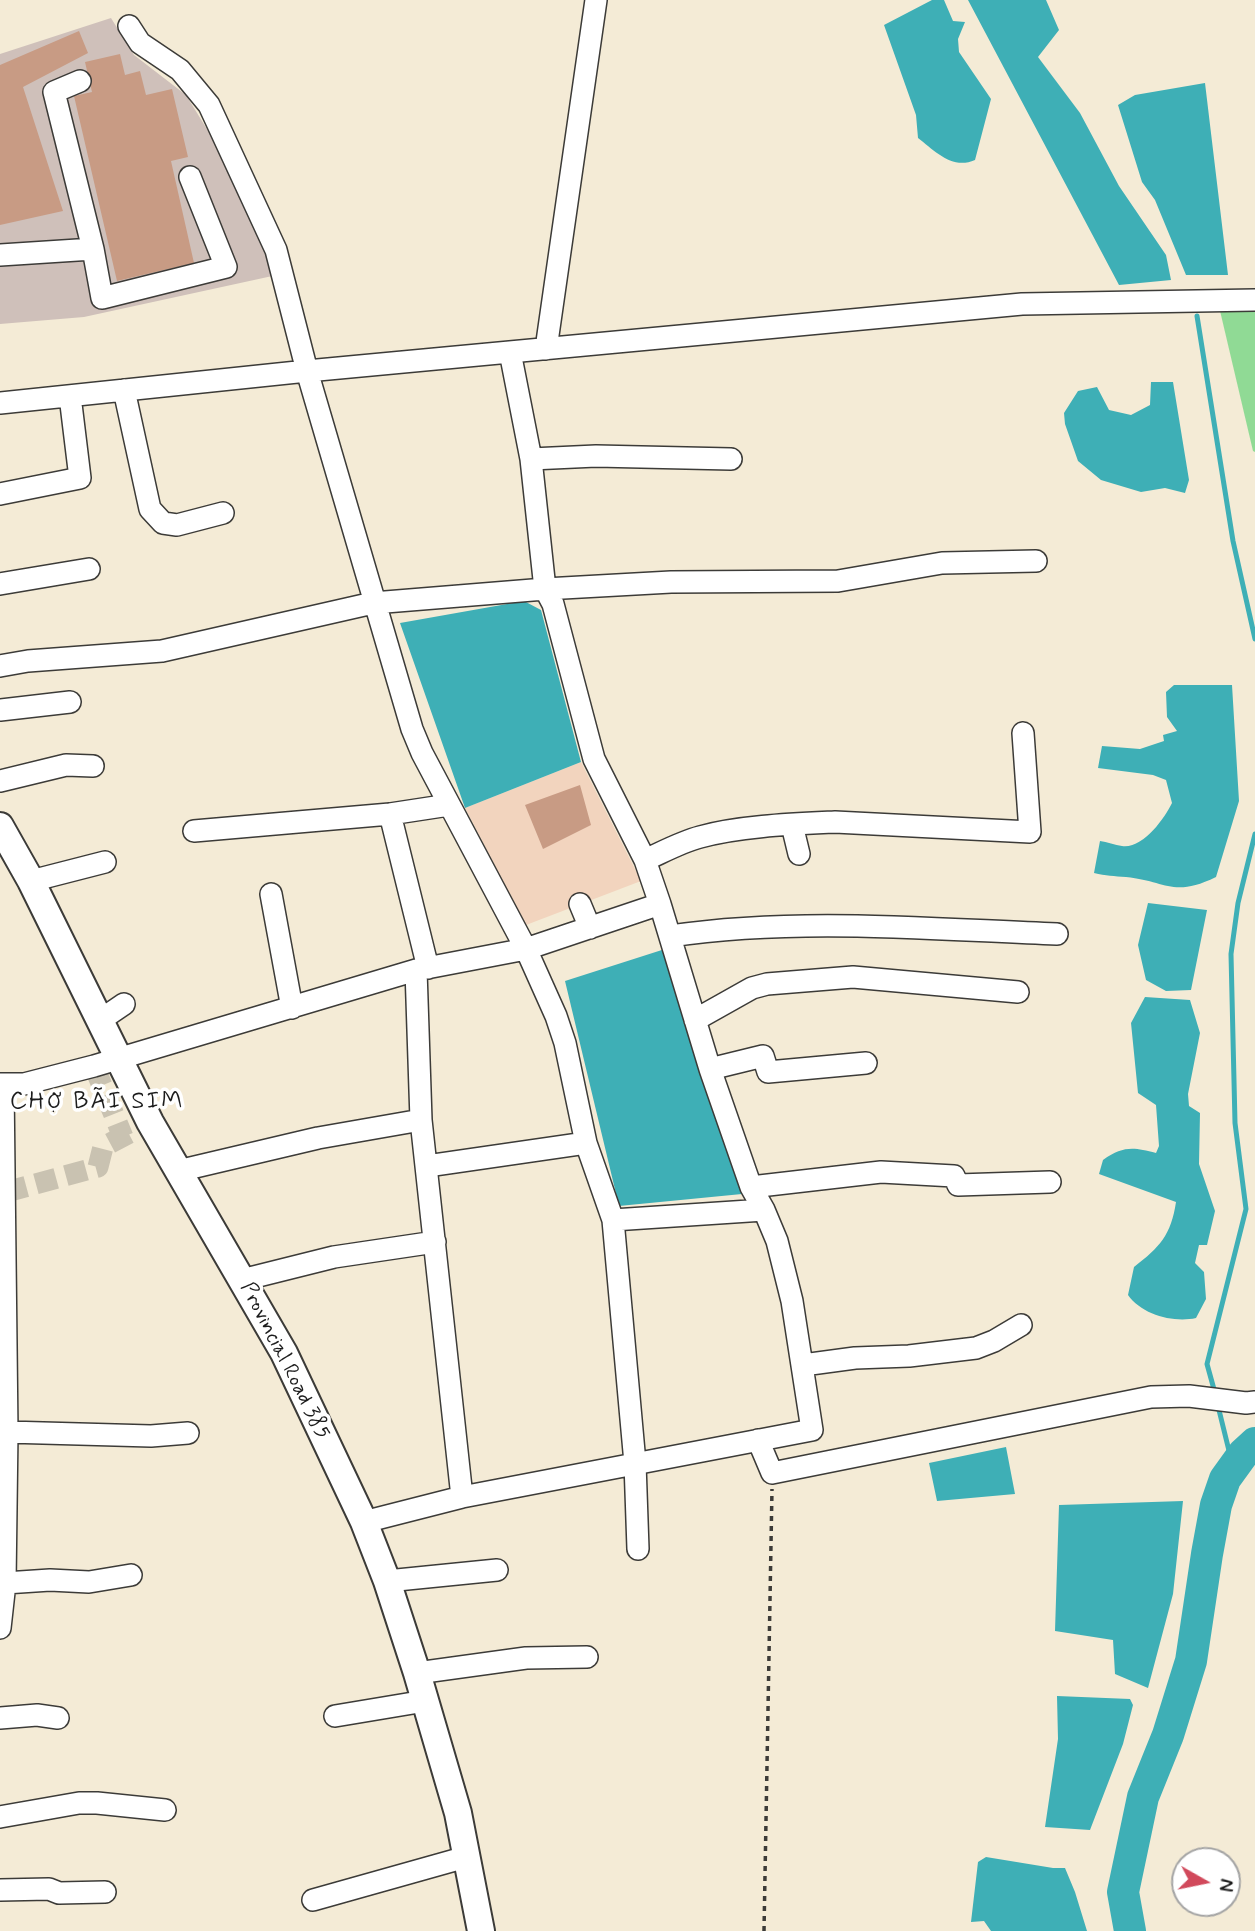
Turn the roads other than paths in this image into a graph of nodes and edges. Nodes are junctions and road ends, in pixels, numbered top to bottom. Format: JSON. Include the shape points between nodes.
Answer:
{"nodes":[{"id":1,"x":596,"y":0,"type":"edge"},
{"id":2,"x":129,"y":26,"type":"dead end"},
{"id":3,"x":80,"y":81,"type":"dead end"},
{"id":4,"x":190,"y":177,"type":"dead end"},
{"id":5,"x":93,"y":249,"type":"junction"},
{"id":6,"x":0,"y":255,"type":"edge"},
{"id":7,"x":1255,"y":300,"type":"edge"},
{"id":8,"x":546,"y":349,"type":"junction"},
{"id":9,"x":510,"y":352,"type":"junction"},
{"id":10,"x":307,"y":371,"type":"junction"},
{"id":11,"x":124,"y":390,"type":"junction"},
{"id":12,"x":70,"y":396,"type":"junction"},
{"id":13,"x":0,"y":403,"type":"edge"},
{"id":14,"x":531,"y":459,"type":"junction"},
{"id":15,"x":731,"y":459,"type":"dead end"},
{"id":16,"x":0,"y":494,"type":"edge"},
{"id":17,"x":223,"y":513,"type":"dead end"},
{"id":18,"x":1036,"y":561,"type":"dead end"},
{"id":19,"x":89,"y":569,"type":"dead end"},
{"id":20,"x":0,"y":584,"type":"edge"},
{"id":21,"x":545,"y":589,"type":"junction"},
{"id":22,"x":373,"y":603,"type":"junction"},
{"id":23,"x":0,"y":666,"type":"edge"},
{"id":24,"x":70,"y":702,"type":"dead end"},
{"id":25,"x":0,"y":710,"type":"edge"},
{"id":26,"x":1023,"y":733,"type":"dead end"},
{"id":27,"x":93,"y":766,"type":"dead end"},
{"id":28,"x":0,"y":781,"type":"edge"},
{"id":29,"x":449,"y":805,"type":"junction"},
{"id":30,"x":390,"y":814,"type":"junction"},
{"id":31,"x":792,"y":825,"type":"junction"},
{"id":32,"x":0,"y":826,"type":"edge"},
{"id":33,"x":194,"y":831,"type":"dead end"},
{"id":34,"x":799,"y":854,"type":"dead end"},
{"id":35,"x":645,"y":860,"type":"junction"},
{"id":36,"x":104,"y":862,"type":"dead end"},
{"id":37,"x":31,"y":881,"type":"junction"},
{"id":38,"x":271,"y":894,"type":"dead end"},
{"id":39,"x":580,"y":904,"type":"dead end"},
{"id":40,"x":660,"y":904,"type":"junction"},
{"id":41,"x":590,"y":928,"type":"junction"},
{"id":42,"x":1057,"y":934,"type":"dead end"},
{"id":43,"x":670,"y":936,"type":"junction"},
{"id":44,"x":526,"y":949,"type":"junction"},
{"id":45,"x":422,"y":969,"type":"junction"},
{"id":46,"x":1018,"y":992,"type":"dead end"},
{"id":47,"x":124,"y":1004,"type":"dead end"},
{"id":48,"x":292,"y":1008,"type":"junction"},
{"id":49,"x":695,"y":1020,"type":"junction"},
{"id":50,"x":99,"y":1021,"type":"junction"},
{"id":51,"x":118,"y":1059,"type":"junction"},
{"id":52,"x":866,"y":1063,"type":"dead end"},
{"id":53,"x":710,"y":1069,"type":"junction"},
{"id":54,"x":2,"y":1084,"type":"edge"},
{"id":55,"x":421,"y":1120,"type":"junction"},
{"id":56,"x":586,"y":1143,"type":"junction"},
{"id":57,"x":427,"y":1166,"type":"junction"},
{"id":58,"x":178,"y":1171,"type":"junction"},
{"id":59,"x":1050,"y":1182,"type":"dead end"},
{"id":60,"x":751,"y":1186,"type":"junction"},
{"id":61,"x":764,"y":1210,"type":"junction"},
{"id":62,"x":613,"y":1220,"type":"junction"},
{"id":63,"x":435,"y":1242,"type":"junction"},
{"id":64,"x":242,"y":1280,"type":"junction"},
{"id":65,"x":1021,"y":1325,"type":"dead end"},
{"id":66,"x":803,"y":1365,"type":"junction"},
{"id":67,"x":1255,"y":1402,"type":"edge"},
{"id":68,"x":7,"y":1432,"type":"junction"},
{"id":69,"x":188,"y":1433,"type":"dead end"},
{"id":70,"x":758,"y":1440,"type":"junction"},
{"id":71,"x":635,"y":1463,"type":"junction"},
{"id":72,"x":462,"y":1497,"type":"junction"},
{"id":73,"x":364,"y":1522,"type":"junction"},
{"id":74,"x":638,"y":1549,"type":"dead end"},
{"id":75,"x":497,"y":1570,"type":"dead end"},
{"id":76,"x":131,"y":1575,"type":"dead end"},
{"id":77,"x":387,"y":1581,"type":"junction"},
{"id":78,"x":5,"y":1583,"type":"junction"},
{"id":79,"x":0,"y":1628,"type":"edge"},
{"id":80,"x":587,"y":1657,"type":"dead end"},
{"id":81,"x":417,"y":1673,"type":"junction"},
{"id":82,"x":425,"y":1701,"type":"junction"},
{"id":83,"x":335,"y":1716,"type":"dead end"},
{"id":84,"x":0,"y":1718,"type":"edge"},
{"id":85,"x":58,"y":1718,"type":"dead end"},
{"id":86,"x":165,"y":1810,"type":"dead end"},
{"id":87,"x":0,"y":1818,"type":"edge"},
{"id":88,"x":466,"y":1857,"type":"junction"},
{"id":89,"x":0,"y":1890,"type":"edge"},
{"id":90,"x":105,"y":1892,"type":"dead end"},
{"id":91,"x":313,"y":1900,"type":"dead end"},
{"id":92,"x":481,"y":1931,"type":"edge"}],
"edges":[{"from":1,"to":8,"type":"street"},
{"from":2,"to":10,"type":"street","via":[[141,43],[180,70],[209,105],[276,250]]},
{"from":3,"to":5,"type":"street","via":[[54,92]]},
{"from":4,"to":5,"type":"street","via":[[226,267],[103,298]]},
{"from":5,"to":6,"type":"street"},
{"from":7,"to":8,"type":"street","via":[[1022,304]]},
{"from":8,"to":9,"type":"street"},
{"from":9,"to":10,"type":"street"},
{"from":9,"to":14,"type":"street"},
{"from":10,"to":11,"type":"street"},
{"from":10,"to":22,"type":"street"},
{"from":11,"to":12,"type":"street"},
{"from":11,"to":17,"type":"street","via":[[150,509],[163,523],[177,525]]},
{"from":12,"to":13,"type":"street"},
{"from":12,"to":16,"type":"street","via":[[80,478]]},
{"from":14,"to":15,"type":"street"},
{"from":14,"to":21,"type":"street"},
{"from":18,"to":21,"type":"street","via":[[942,563],[838,582],[671,582]]},
{"from":19,"to":20,"type":"street"},
{"from":21,"to":22,"type":"street"},
{"from":21,"to":35,"type":"street","via":[[553,604],[594,759]]},
{"from":22,"to":23,"type":"street","via":[[162,651]]},
{"from":22,"to":29,"type":"street","via":[[412,729]]},
{"from":24,"to":25,"type":"street"},
{"from":26,"to":31,"type":"street","via":[[1030,832],[835,822]]},
{"from":27,"to":28,"type":"street","via":[[66,765]]},
{"from":29,"to":30,"type":"street"},
{"from":29,"to":44,"type":"street"},
{"from":30,"to":33,"type":"street"},
{"from":30,"to":45,"type":"street"},
{"from":31,"to":34,"type":"street"},
{"from":31,"to":35,"type":"street","via":[[715,833]]},
{"from":32,"to":37,"type":"main road","name":"Provincial Road 385"},
{"from":35,"to":40,"type":"street"},
{"from":36,"to":37,"type":"street"},
{"from":37,"to":50,"type":"main road","name":"Provincial Road 385"},
{"from":38,"to":48,"type":"street"},
{"from":39,"to":41,"type":"street"},
{"from":40,"to":41,"type":"street"},
{"from":40,"to":43,"type":"street"},
{"from":41,"to":44,"type":"street"},
{"from":42,"to":43,"type":"street","via":[[831,926],[722,928]]},
{"from":43,"to":49,"type":"street"},
{"from":44,"to":45,"type":"street"},
{"from":44,"to":56,"type":"street","via":[[565,1043]]},
{"from":45,"to":48,"type":"street"},
{"from":45,"to":55,"type":"street"},
{"from":46,"to":49,"type":"street","via":[[853,977],[767,984]]},
{"from":47,"to":50,"type":"street"},
{"from":48,"to":51,"type":"street"},
{"from":49,"to":53,"type":"street"},
{"from":50,"to":51,"type":"main road","name":"Provincial Road 385"},
{"from":51,"to":54,"type":"street","via":[[24,1084]]},
{"from":51,"to":58,"type":"main road","name":"Provincial Road 385"},
{"from":52,"to":53,"type":"street","via":[[768,1072],[763,1056]]},
{"from":53,"to":60,"type":"street"},
{"from":54,"to":68,"type":"street"},
{"from":55,"to":57,"type":"street"},
{"from":55,"to":58,"type":"street","via":[[318,1138]]},
{"from":56,"to":57,"type":"street"},
{"from":56,"to":62,"type":"street"},
{"from":57,"to":63,"type":"street"},
{"from":58,"to":64,"type":"main road","name":"Provincial Road 385"},
{"from":59,"to":60,"type":"street","via":[[958,1185],[954,1176],[896,1172]]},
{"from":60,"to":61,"type":"street"},
{"from":61,"to":62,"type":"street"},
{"from":61,"to":66,"type":"street","via":[[777,1241]]},
{"from":62,"to":71,"type":"street"},
{"from":63,"to":64,"type":"street","via":[[334,1257]]},
{"from":63,"to":72,"type":"street"},
{"from":64,"to":73,"type":"main road","name":"Provincial Road 385","via":[[284,1353]]},
{"from":65,"to":66,"type":"street","via":[[976,1348]]},
{"from":66,"to":70,"type":"street","via":[[812,1430]]},
{"from":67,"to":70,"type":"street","via":[[1151,1397],[772,1473]]},
{"from":68,"to":69,"type":"street"},
{"from":68,"to":78,"type":"street"},
{"from":70,"to":71,"type":"street"},
{"from":71,"to":72,"type":"street"},
{"from":71,"to":74,"type":"street"},
{"from":72,"to":73,"type":"street"},
{"from":73,"to":77,"type":"main road","name":"Provincial Road 385"},
{"from":75,"to":77,"type":"street"},
{"from":76,"to":78,"type":"street","via":[[89,1582]]},
{"from":77,"to":81,"type":"main road","name":"Provincial Road 385"},
{"from":78,"to":79,"type":"street"},
{"from":80,"to":81,"type":"street","via":[[526,1658]]},
{"from":81,"to":82,"type":"main road","name":"Provincial Road 385"},
{"from":82,"to":83,"type":"street"},
{"from":82,"to":88,"type":"main road","name":"Provincial Road 385"},
{"from":84,"to":85,"type":"street"},
{"from":86,"to":87,"type":"street","via":[[88,1803]]},
{"from":88,"to":91,"type":"street"},
{"from":88,"to":92,"type":"main road","name":"Provincial Road 385"},
{"from":89,"to":90,"type":"street"}]}
